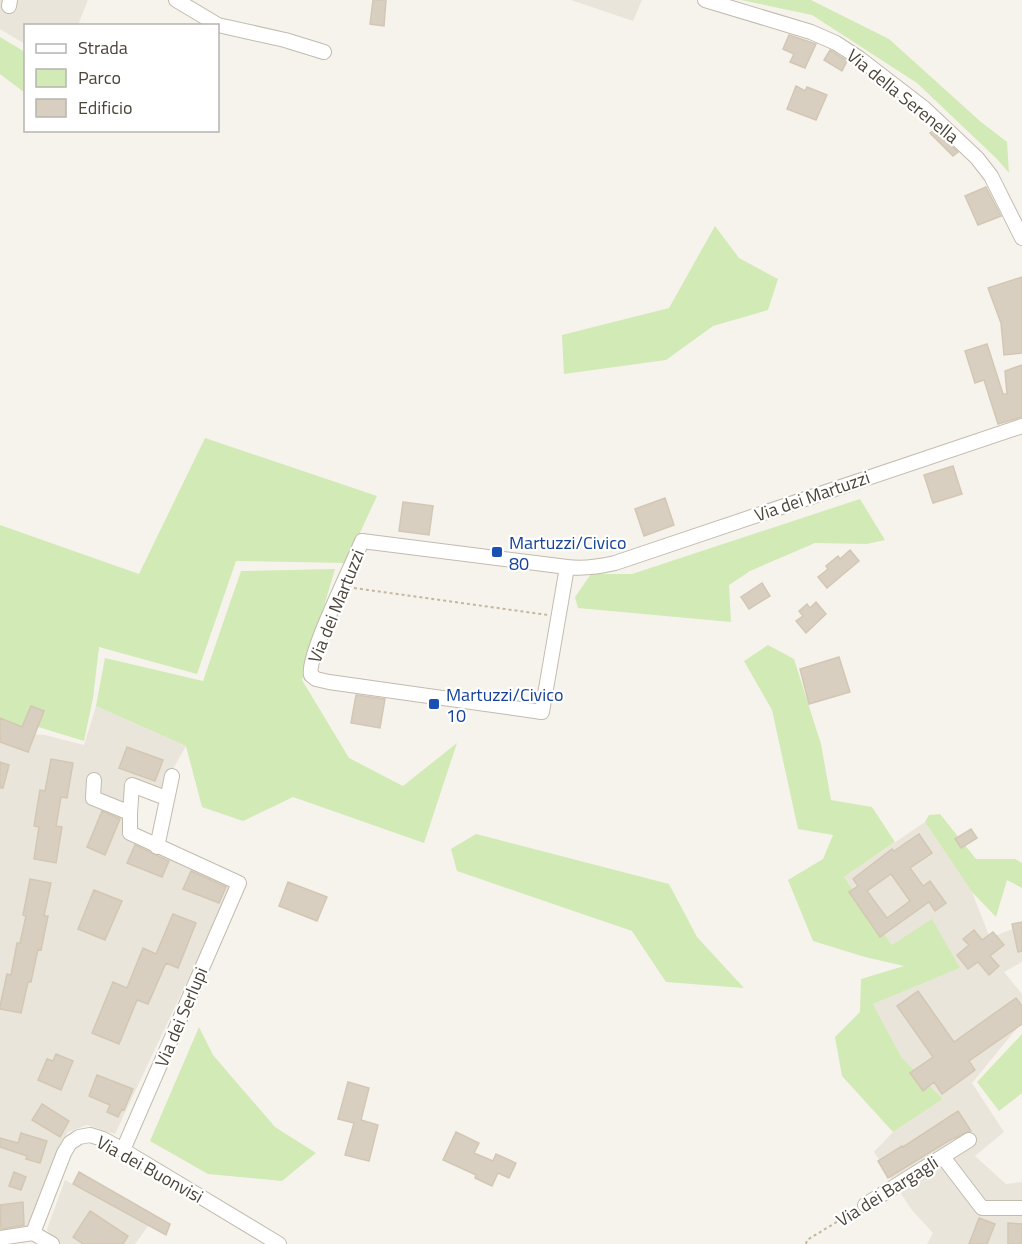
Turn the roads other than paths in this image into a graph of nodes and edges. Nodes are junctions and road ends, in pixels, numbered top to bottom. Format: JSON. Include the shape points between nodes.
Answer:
{"nodes":[{"id":1,"x":176,"y":0,"type":"edge"},
{"id":2,"x":705,"y":0,"type":"edge"},
{"id":3,"x":216,"y":24,"type":"edge"},
{"id":4,"x":219,"y":25,"type":"edge"},
{"id":5,"x":324,"y":52,"type":"dead end"},
{"id":6,"x":1022,"y":238,"type":"edge"},
{"id":7,"x":1022,"y":426,"type":"edge"},
{"id":8,"x":567,"y":567,"type":"junction"},
{"id":9,"x":172,"y":776,"type":"dead end"},
{"id":10,"x":94,"y":780,"type":"dead end"},
{"id":11,"x":166,"y":798,"type":"junction"},
{"id":12,"x":130,"y":813,"type":"junction"},
{"id":13,"x":157,"y":847,"type":"junction"},
{"id":14,"x":969,"y":1140,"type":"dead end"},
{"id":15,"x":123,"y":1150,"type":"junction"},
{"id":16,"x":943,"y":1156,"type":"junction"},
{"id":17,"x":865,"y":1205,"type":"road end"},
{"id":18,"x":1022,"y":1208,"type":"edge"},
{"id":19,"x":33,"y":1233,"type":"junction"},
{"id":20,"x":0,"y":1238,"type":"edge"},
{"id":21,"x":52,"y":1244,"type":"edge"},
{"id":22,"x":279,"y":1244,"type":"edge"}],
"edges":[{"from":1,"to":3,"type":"street"},
{"from":2,"to":6,"type":"street","name":"Via della Serenella","via":[[811,32],[859,58],[924,108],[977,158],[991,176]]},
{"from":4,"to":5,"type":"street"},
{"from":7,"to":8,"type":"street","name":"Via dei Martuzzi","via":[[615,563],[597,568]]},
{"from":8,"to":8,"type":"street","name":"Via dei Martuzzi","via":[[542,712],[328,682],[313,677],[310,671],[363,541]]},
{"from":9,"to":11,"type":"street"},
{"from":10,"to":12,"type":"street","via":[[93,798]]},
{"from":11,"to":12,"type":"street","via":[[132,784]]},
{"from":11,"to":13,"type":"street"},
{"from":12,"to":13,"type":"street","via":[[130,833]]},
{"from":13,"to":15,"type":"street","name":"Via dei Serlupi","via":[[239,883]]},
{"from":14,"to":16,"type":"street","name":"Via dei Bargagli"},
{"from":15,"to":19,"type":"street","name":"Via dei Buonvisi","via":[[96,1136],[84,1135],[73,1140],[64,1153]]},
{"from":15,"to":22,"type":"street","name":"Via dei Buonvisi"},
{"from":16,"to":17,"type":"street","name":"Via dei Bargagli"},
{"from":16,"to":18,"type":"street","via":[[982,1208]]},
{"from":19,"to":20,"type":"street"},
{"from":19,"to":21,"type":"street"}]}
